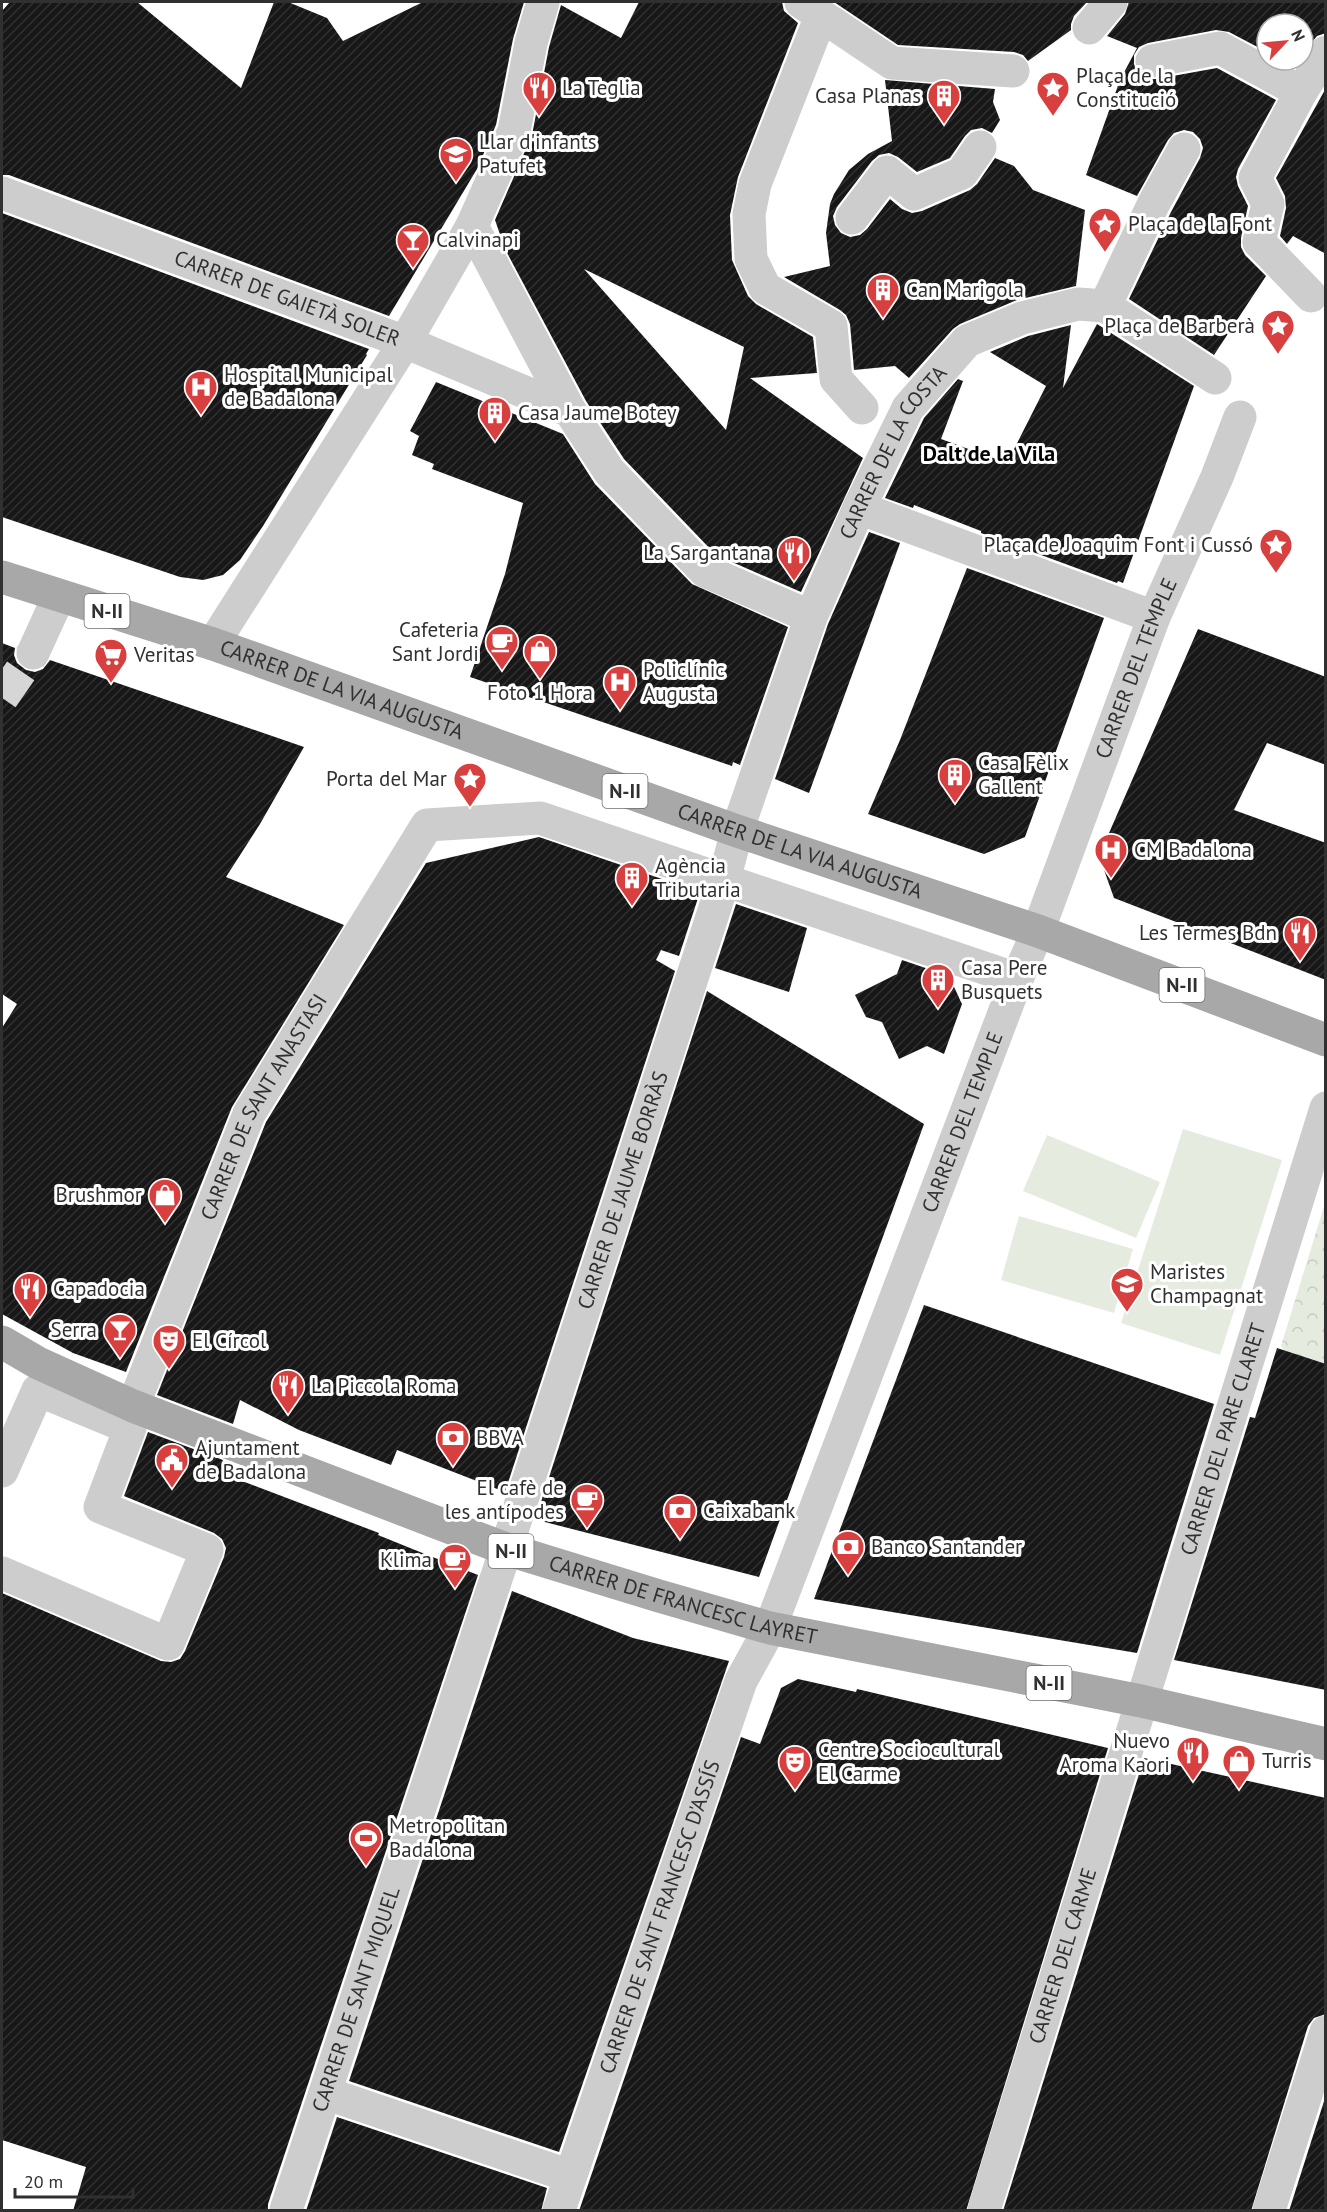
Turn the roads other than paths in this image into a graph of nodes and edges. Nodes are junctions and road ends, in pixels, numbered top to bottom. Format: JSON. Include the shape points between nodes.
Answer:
{"nodes":[{"id":1,"x":543,"y":2,"type":"edge"},
{"id":2,"x":1111,"y":2,"type":"edge"},
{"id":3,"x":811,"y":9,"type":"edge"},
{"id":4,"x":1089,"y":28,"type":"dead end"},
{"id":5,"x":1326,"y":52,"type":"edge"},
{"id":6,"x":1152,"y":61,"type":"dead end"},
{"id":7,"x":1012,"y":71,"type":"dead end"},
{"id":8,"x":1301,"y":92,"type":"junction"},
{"id":9,"x":980,"y":147,"type":"dead end"},
{"id":10,"x":1184,"y":149,"type":"dead end"},
{"id":11,"x":2,"y":193,"type":"edge"},
{"id":12,"x":852,"y":218,"type":"dead end"},
{"id":13,"x":472,"y":226,"type":"junction"},
{"id":14,"x":1311,"y":296,"type":"dead end"},
{"id":15,"x":1105,"y":306,"type":"junction"},
{"id":16,"x":414,"y":338,"type":"junction"},
{"id":17,"x":1215,"y":378,"type":"dead end"},
{"id":18,"x":862,"y":408,"type":"dead end"},
{"id":19,"x":570,"y":411,"type":"junction"},
{"id":20,"x":1240,"y":417,"type":"dead end"},
{"id":21,"x":867,"y":511,"type":"junction"},
{"id":22,"x":2,"y":577,"type":"edge"},
{"id":23,"x":59,"y":596,"type":"junction"},
{"id":24,"x":811,"y":617,"type":"junction"},
{"id":25,"x":1154,"y":617,"type":"junction"},
{"id":26,"x":213,"y":644,"type":"junction"},
{"id":27,"x":33,"y":653,"type":"tunnel mouth"},
{"id":28,"x":736,"y":831,"type":"junction"},
{"id":29,"x":724,"y":880,"type":"junction"},
{"id":30,"x":1038,"y":931,"type":"junction"},
{"id":31,"x":1017,"y":979,"type":"junction"},
{"id":32,"x":1326,"y":1040,"type":"edge"},
{"id":33,"x":1326,"y":1108,"type":"edge"},
{"id":34,"x":2,"y":1342,"type":"edge"},
{"id":35,"x":38,"y":1363,"type":"junction"},
{"id":36,"x":133,"y":1406,"type":"junction"},
{"id":37,"x":2,"y":1442,"type":"edge"},
{"id":38,"x":2,"y":1471,"type":"edge"},
{"id":39,"x":506,"y":1549,"type":"junction"},
{"id":40,"x":2,"y":1573,"type":"edge"},
{"id":41,"x":771,"y":1628,"type":"junction"},
{"id":42,"x":1141,"y":1701,"type":"junction"},
{"id":43,"x":1326,"y":1744,"type":"edge"},
{"id":44,"x":1326,"y":2032,"type":"edge"},
{"id":45,"x":325,"y":2093,"type":"junction"},
{"id":46,"x":570,"y":2176,"type":"junction"},
{"id":47,"x":286,"y":2211,"type":"edge"},
{"id":48,"x":559,"y":2211,"type":"edge"},
{"id":49,"x":984,"y":2211,"type":"edge"},
{"id":50,"x":1269,"y":2211,"type":"edge"}],
"edges":[{"from":1,"to":13,"type":"street","via":[[514,131]]},
{"from":2,"to":4,"type":"street"},
{"from":3,"to":7,"type":"street","via":[[892,63]]},
{"from":3,"to":18,"type":"street","via":[[755,184],[749,214],[751,259],[765,288],[831,326],[836,379]]},
{"from":5,"to":8,"type":"street"},
{"from":6,"to":8,"type":"street","via":[[1220,48]]},
{"from":8,"to":14,"type":"street","via":[[1255,178],[1268,204],[1258,242]]},
{"from":9,"to":12,"type":"street","via":[[962,173],[914,194],[887,172]]},
{"from":10,"to":15,"type":"street"},
{"from":11,"to":16,"type":"street","name":"CARRER DE GAIETÀ SOLER"},
{"from":13,"to":16,"type":"street"},
{"from":13,"to":19,"type":"street"},
{"from":15,"to":17,"type":"street"},
{"from":15,"to":21,"type":"street","name":"CARRER DE LA COSTA","via":[[1078,304],[1022,318],[967,341],[908,408]]},
{"from":16,"to":19,"type":"street","name":"CARRER DE GAIETÀ SOLER"},
{"from":16,"to":26,"type":"street"},
{"from":19,"to":24,"type":"street","via":[[609,471],[705,571]]},
{"from":20,"to":25,"type":"street","name":"CARRER DEL TEMPLE"},
{"from":21,"to":24,"type":"street","name":"CARRER DE LA COSTA"},
{"from":21,"to":25,"type":"street"},
{"from":22,"to":23,"type":"main road","name":"CARRER DE LA VIA AUGUSTA","number":"N-II"},
{"from":23,"to":26,"type":"main road","name":"CARRER DE LA VIA AUGUSTA","number":"N-II"},
{"from":23,"to":27,"type":"street"},
{"from":24,"to":28,"type":"street","name":"CARRER DE LA COSTA"},
{"from":25,"to":30,"type":"street","name":"CARRER DEL TEMPLE"},
{"from":26,"to":28,"type":"main road","name":"CARRER DE LA VIA AUGUSTA","number":"N-II"},
{"from":28,"to":29,"type":"street","name":"CARRER DE JAUME BORRÀS"},
{"from":28,"to":30,"type":"main road","name":"CARRER DE LA VIA AUGUSTA","number":"N-II"},
{"from":29,"to":31,"type":"street"},
{"from":29,"to":36,"type":"street","name":"CARRER DE SANT ANASTASI","via":[[540,818],[427,825],[249,1114]]},
{"from":29,"to":39,"type":"street","name":"CARRER DE JAUME BORRÀS"},
{"from":30,"to":31,"type":"street","name":"CARRER DEL TEMPLE"},
{"from":30,"to":32,"type":"main road","name":"CARRER DE LA VIA AUGUSTA","number":"N-II"},
{"from":31,"to":41,"type":"street","name":"CARRER DEL TEMPLE"},
{"from":33,"to":42,"type":"street","name":"CARRER DEL PARE CLARET"},
{"from":34,"to":35,"type":"main road","name":"CARRER DE FRANCESC LAYRET","number":"N-II"},
{"from":35,"to":36,"type":"main road","name":"CARRER DE FRANCESC LAYRET","number":"N-II"},
{"from":35,"to":37,"type":"street"},
{"from":36,"to":39,"type":"main road","name":"CARRER DE FRANCESC LAYRET","number":"N-II"},
{"from":38,"to":40,"type":"street","via":[[38,1390],[130,1428],[100,1507],[207,1550],[168,1644]]},
{"from":39,"to":41,"type":"main road","name":"CARRER DE FRANCESC LAYRET","number":"N-II"},
{"from":39,"to":45,"type":"street","name":"CARRER DE SANT MIQUEL"},
{"from":41,"to":42,"type":"main road","name":"CARRER DE FRANCESC LAYRET","number":"N-II"},
{"from":41,"to":46,"type":"street","name":"CARRER DE SANT FRANCESC D'ASSÍS","via":[[741,1681]]},
{"from":42,"to":43,"type":"main road","name":"CARRER DE FRANCESC LAYRET","number":"N-II"},
{"from":42,"to":49,"type":"street","name":"CARRER DEL CARME"},
{"from":44,"to":50,"type":"street"},
{"from":45,"to":46,"type":"street"},
{"from":45,"to":47,"type":"street","name":"CARRER DE SANT MIQUEL"},
{"from":46,"to":48,"type":"street","name":"CARRER DE SANT FRANCESC D'ASSÍS"}]}
